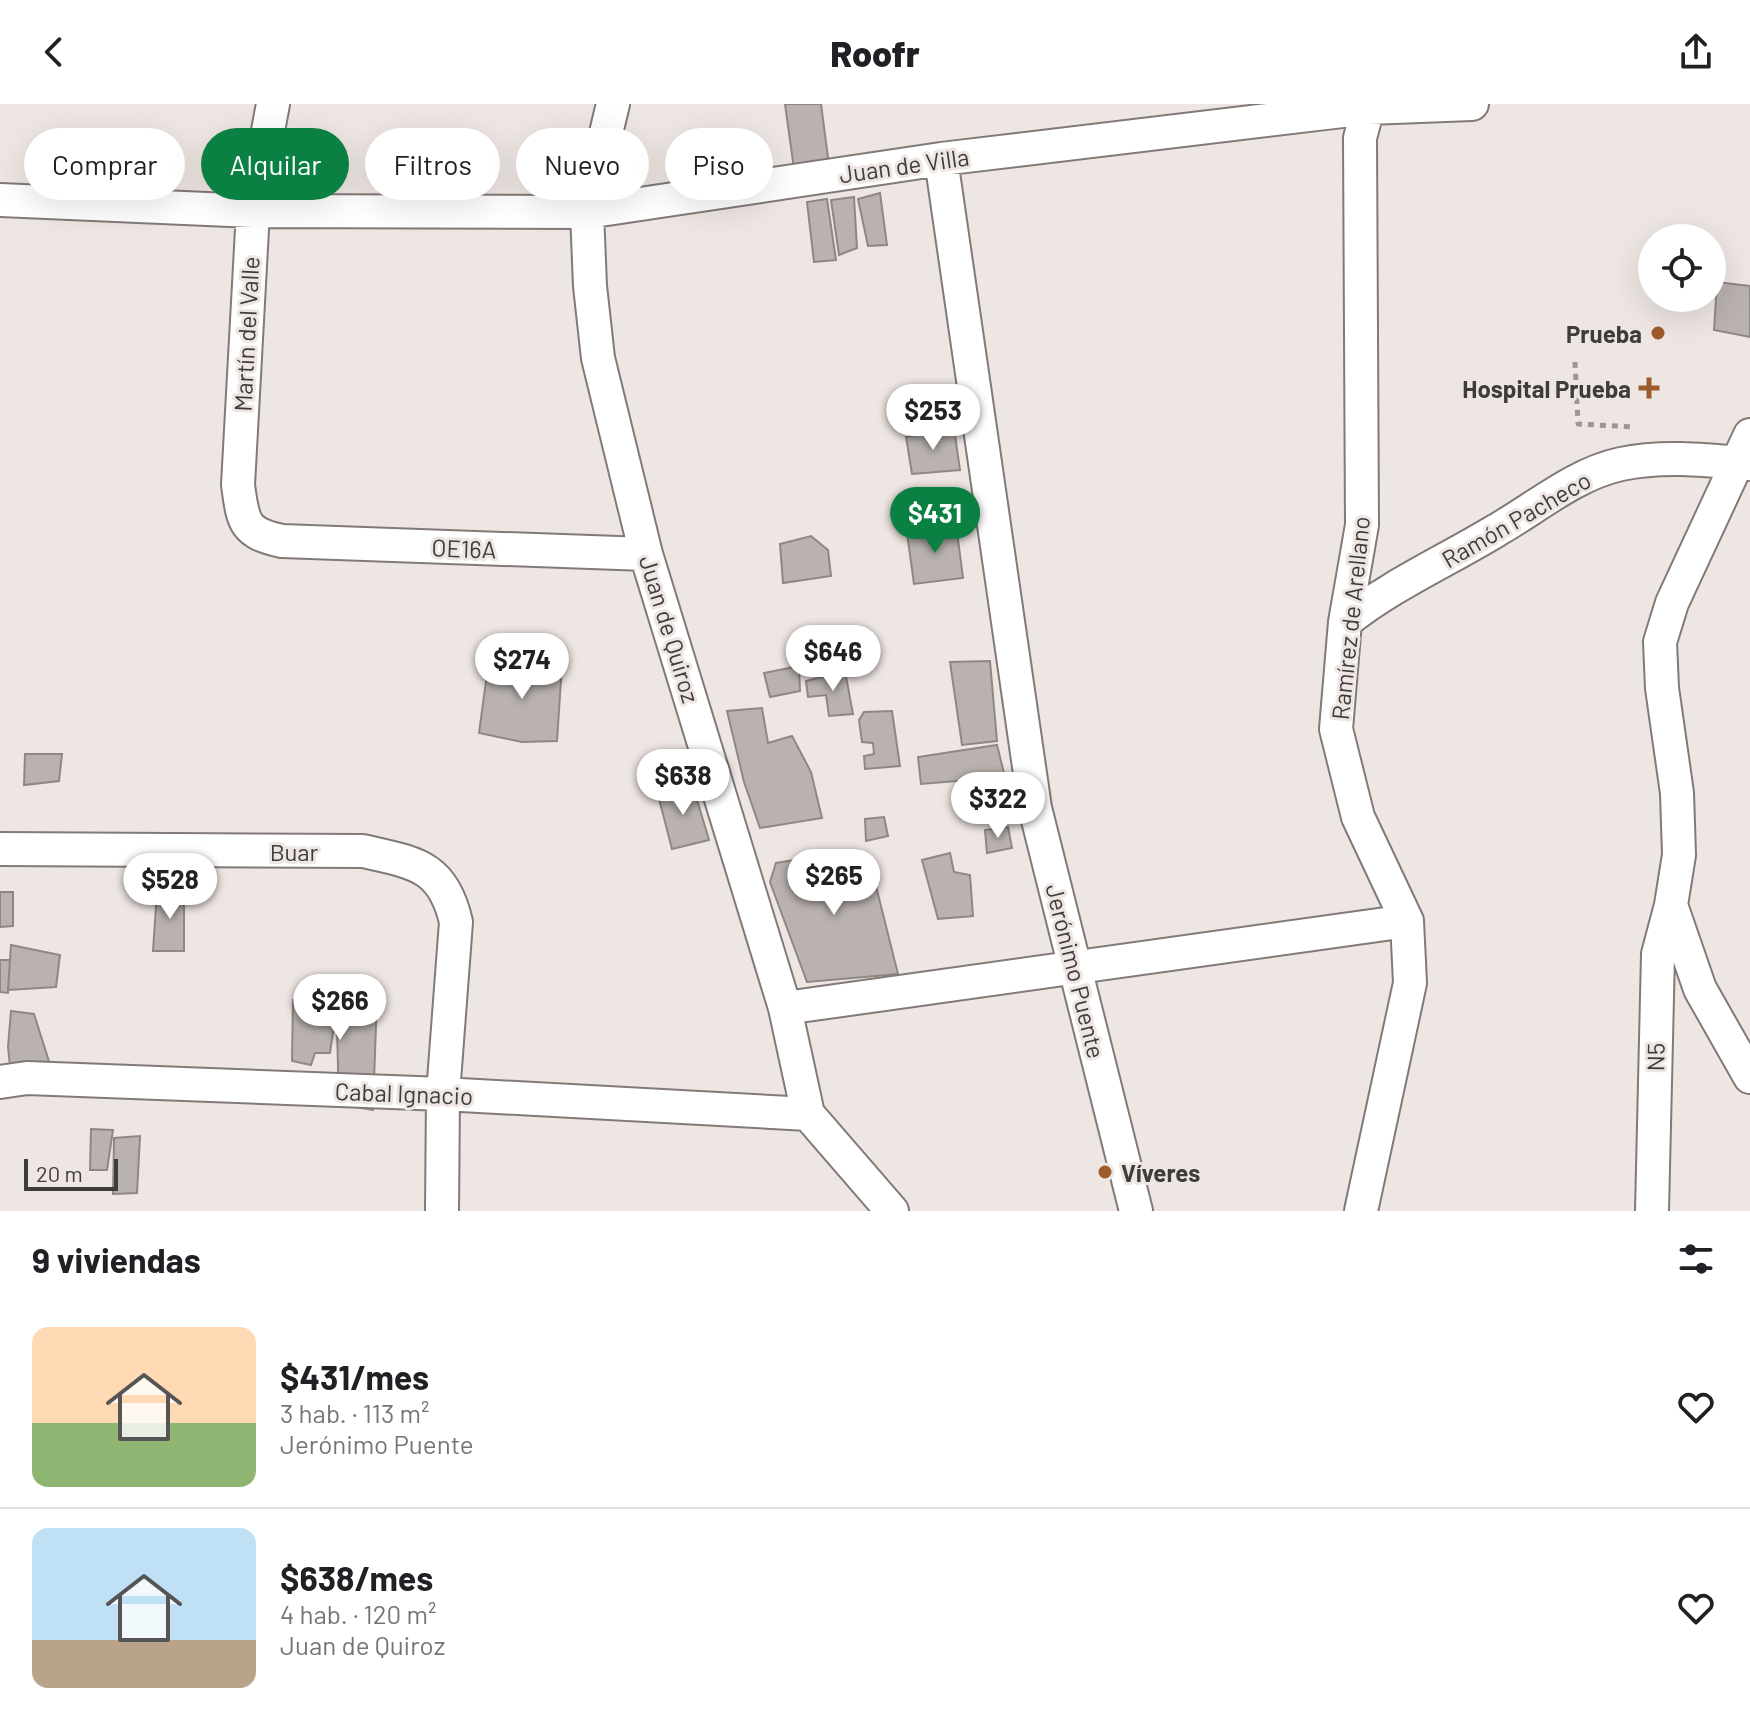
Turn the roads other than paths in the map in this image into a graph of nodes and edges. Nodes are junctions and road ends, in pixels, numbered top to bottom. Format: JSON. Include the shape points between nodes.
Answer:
{"nodes":[{"id":1,"x":273,"y":104,"type":"edge"},
{"id":2,"x":613,"y":104,"type":"edge"},
{"id":3,"x":1472,"y":104,"type":"edge"},
{"id":4,"x":1368,"y":106,"type":"edge"},
{"id":5,"x":941,"y":159,"type":"junction"},
{"id":6,"x":0,"y":200,"type":"edge"},
{"id":7,"x":253,"y":211,"type":"junction"},
{"id":8,"x":587,"y":212,"type":"junction"},
{"id":9,"x":1746,"y":454,"type":"edge"},
{"id":10,"x":282,"y":541,"type":"joint"},
{"id":11,"x":646,"y":554,"type":"junction"},
{"id":12,"x":1345,"y":622,"type":"junction"},
{"id":13,"x":0,"y":849,"type":"edge"},
{"id":14,"x":1671,"y":905,"type":"junction"},
{"id":15,"x":1407,"y":921,"type":"junction"},
{"id":16,"x":1076,"y":968,"type":"junction"},
{"id":17,"x":785,"y":1008,"type":"junction"},
{"id":18,"x":1750,"y":1077,"type":"edge"},
{"id":19,"x":0,"y":1082,"type":"edge"},
{"id":20,"x":443,"y":1094,"type":"junction"},
{"id":21,"x":808,"y":1114,"type":"junction"},
{"id":22,"x":442,"y":1211,"type":"edge"},
{"id":23,"x":892,"y":1211,"type":"edge"},
{"id":24,"x":1136,"y":1211,"type":"edge"},
{"id":25,"x":1361,"y":1211,"type":"edge"},
{"id":26,"x":1652,"y":1211,"type":"edge"}],
"edges":[{"from":1,"to":7,"type":"street","name":"Martín del Valle"},
{"from":2,"to":8,"type":"street","name":"Juan de Quiroz"},
{"from":3,"to":4,"type":"street","name":"Juan de Villa"},
{"from":4,"to":5,"type":"street","name":"Juan de Villa"},
{"from":4,"to":12,"type":"street","name":"Ramírez de Arellano","via":[[1360,138],[1362,525]]},
{"from":5,"to":8,"type":"street","name":"Juan de Villa"},
{"from":5,"to":16,"type":"street","name":"Jerónimo Puente","via":[[1035,808]]},
{"from":6,"to":7,"type":"street","name":"Juan de Villa"},
{"from":7,"to":8,"type":"street","name":"Juan de Villa"},
{"from":7,"to":10,"type":"street","name":"Martín del Valle","via":[[238,485],[242,516],[251,531]]},
{"from":8,"to":11,"type":"street","name":"Juan de Quiroz","via":[[598,358]]},
{"from":9,"to":12,"type":"street","name":"Ramón Pacheco","via":[[1653,459],[1575,481],[1380,594]]},
{"from":9,"to":14,"type":"street","name":"N5","via":[[1672,603],[1660,642],[1677,793],[1679,855]]},
{"from":10,"to":11,"type":"street","name":"OE16A"},
{"from":11,"to":17,"type":"street","name":"Juan de Quiroz"},
{"from":12,"to":15,"type":"street","name":"Ramírez de Arellano","via":[[1336,729],[1358,817]]},
{"from":13,"to":20,"type":"street","name":"Buar","via":[[363,851],[417,863],[450,896],[456,922]]},
{"from":14,"to":18,"type":"street","via":[[1700,989]]},
{"from":14,"to":26,"type":"street","name":"N5","via":[[1658,954]]},
{"from":15,"to":16,"type":"street"},
{"from":15,"to":25,"type":"street","name":"Ramírez de Arellano","via":[[1410,983]]},
{"from":16,"to":17,"type":"street"},
{"from":16,"to":24,"type":"street","name":"Jerónimo Puente"},
{"from":17,"to":21,"type":"street","name":"Juan de Quiroz"},
{"from":19,"to":20,"type":"street","name":"Cabal Ignacio","via":[[27,1078]]},
{"from":20,"to":21,"type":"street","name":"Cabal Ignacio"},
{"from":20,"to":22,"type":"street"},
{"from":21,"to":23,"type":"street","name":"Juan de Quiroz"}]}
